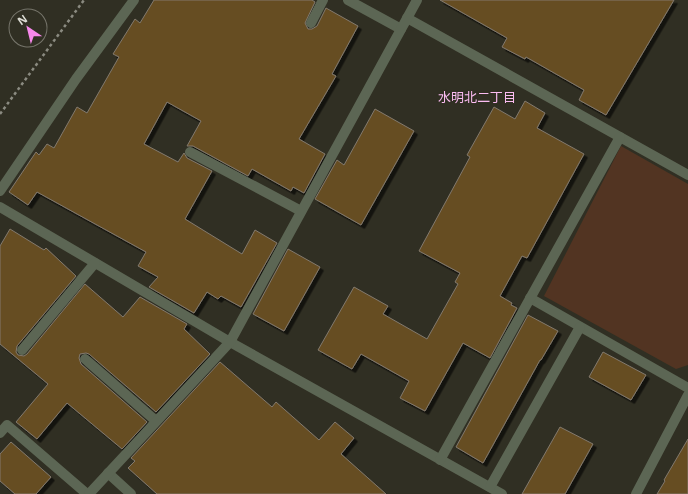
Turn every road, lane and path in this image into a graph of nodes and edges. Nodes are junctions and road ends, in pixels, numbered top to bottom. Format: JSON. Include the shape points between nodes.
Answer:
{"nodes":[{"id":1,"x":84,"y":0,"type":"edge"},
{"id":2,"x":134,"y":0,"type":"edge"},
{"id":3,"x":323,"y":0,"type":"edge"},
{"id":4,"x":348,"y":0,"type":"edge"},
{"id":5,"x":417,"y":0,"type":"edge"},
{"id":6,"x":407,"y":18,"type":"junction"},
{"id":7,"x":310,"y":22,"type":"dead end"},
{"id":8,"x":401,"y":29,"type":"junction"},
{"id":9,"x":0,"y":114,"type":"edge"},
{"id":10,"x":620,"y":137,"type":"junction"},
{"id":11,"x":190,"y":152,"type":"dead end"},
{"id":12,"x":688,"y":175,"type":"edge"},
{"id":13,"x":0,"y":191,"type":"edge"},
{"id":14,"x":0,"y":207,"type":"edge"},
{"id":15,"x":301,"y":211,"type":"junction"},
{"id":16,"x":95,"y":263,"type":"junction"},
{"id":17,"x":530,"y":298,"type":"junction"},
{"id":18,"x":580,"y":327,"type":"junction"},
{"id":19,"x":230,"y":342,"type":"junction"},
{"id":20,"x":22,"y":350,"type":"dead end"},
{"id":21,"x":85,"y":359,"type":"dead end"},
{"id":22,"x":688,"y":388,"type":"edge"},
{"id":23,"x":688,"y":395,"type":"edge"},
{"id":24,"x":156,"y":422,"type":"junction"},
{"id":25,"x":0,"y":433,"type":"edge"},
{"id":26,"x":440,"y":460,"type":"junction"},
{"id":27,"x":108,"y":473,"type":"junction"},
{"id":28,"x":490,"y":487,"type":"junction"},
{"id":29,"x":88,"y":494,"type":"edge"},
{"id":30,"x":131,"y":494,"type":"edge"},
{"id":31,"x":502,"y":494,"type":"edge"},
{"id":32,"x":636,"y":494,"type":"edge"}],
"edges":[{"from":1,"to":9,"type":"path"},
{"from":2,"to":13,"type":"street","via":[[76,79]]},
{"from":3,"to":7,"type":"street"},
{"from":4,"to":8,"type":"street"},
{"from":5,"to":6,"type":"street"},
{"from":6,"to":8,"type":"street"},
{"from":6,"to":10,"type":"street"},
{"from":8,"to":15,"type":"street"},
{"from":10,"to":12,"type":"street"},
{"from":10,"to":17,"type":"street"},
{"from":11,"to":15,"type":"street"},
{"from":14,"to":16,"type":"street"},
{"from":15,"to":19,"type":"street"},
{"from":16,"to":19,"type":"street"},
{"from":16,"to":20,"type":"street"},
{"from":17,"to":18,"type":"street"},
{"from":17,"to":26,"type":"street"},
{"from":18,"to":22,"type":"street"},
{"from":18,"to":28,"type":"street"},
{"from":19,"to":24,"type":"street"},
{"from":19,"to":26,"type":"street"},
{"from":21,"to":24,"type":"street"},
{"from":23,"to":32,"type":"street"},
{"from":24,"to":27,"type":"street"},
{"from":25,"to":29,"type":"street","via":[[6,425]]},
{"from":26,"to":28,"type":"street"},
{"from":27,"to":29,"type":"street"},
{"from":27,"to":30,"type":"street"},
{"from":28,"to":31,"type":"street"}]}
